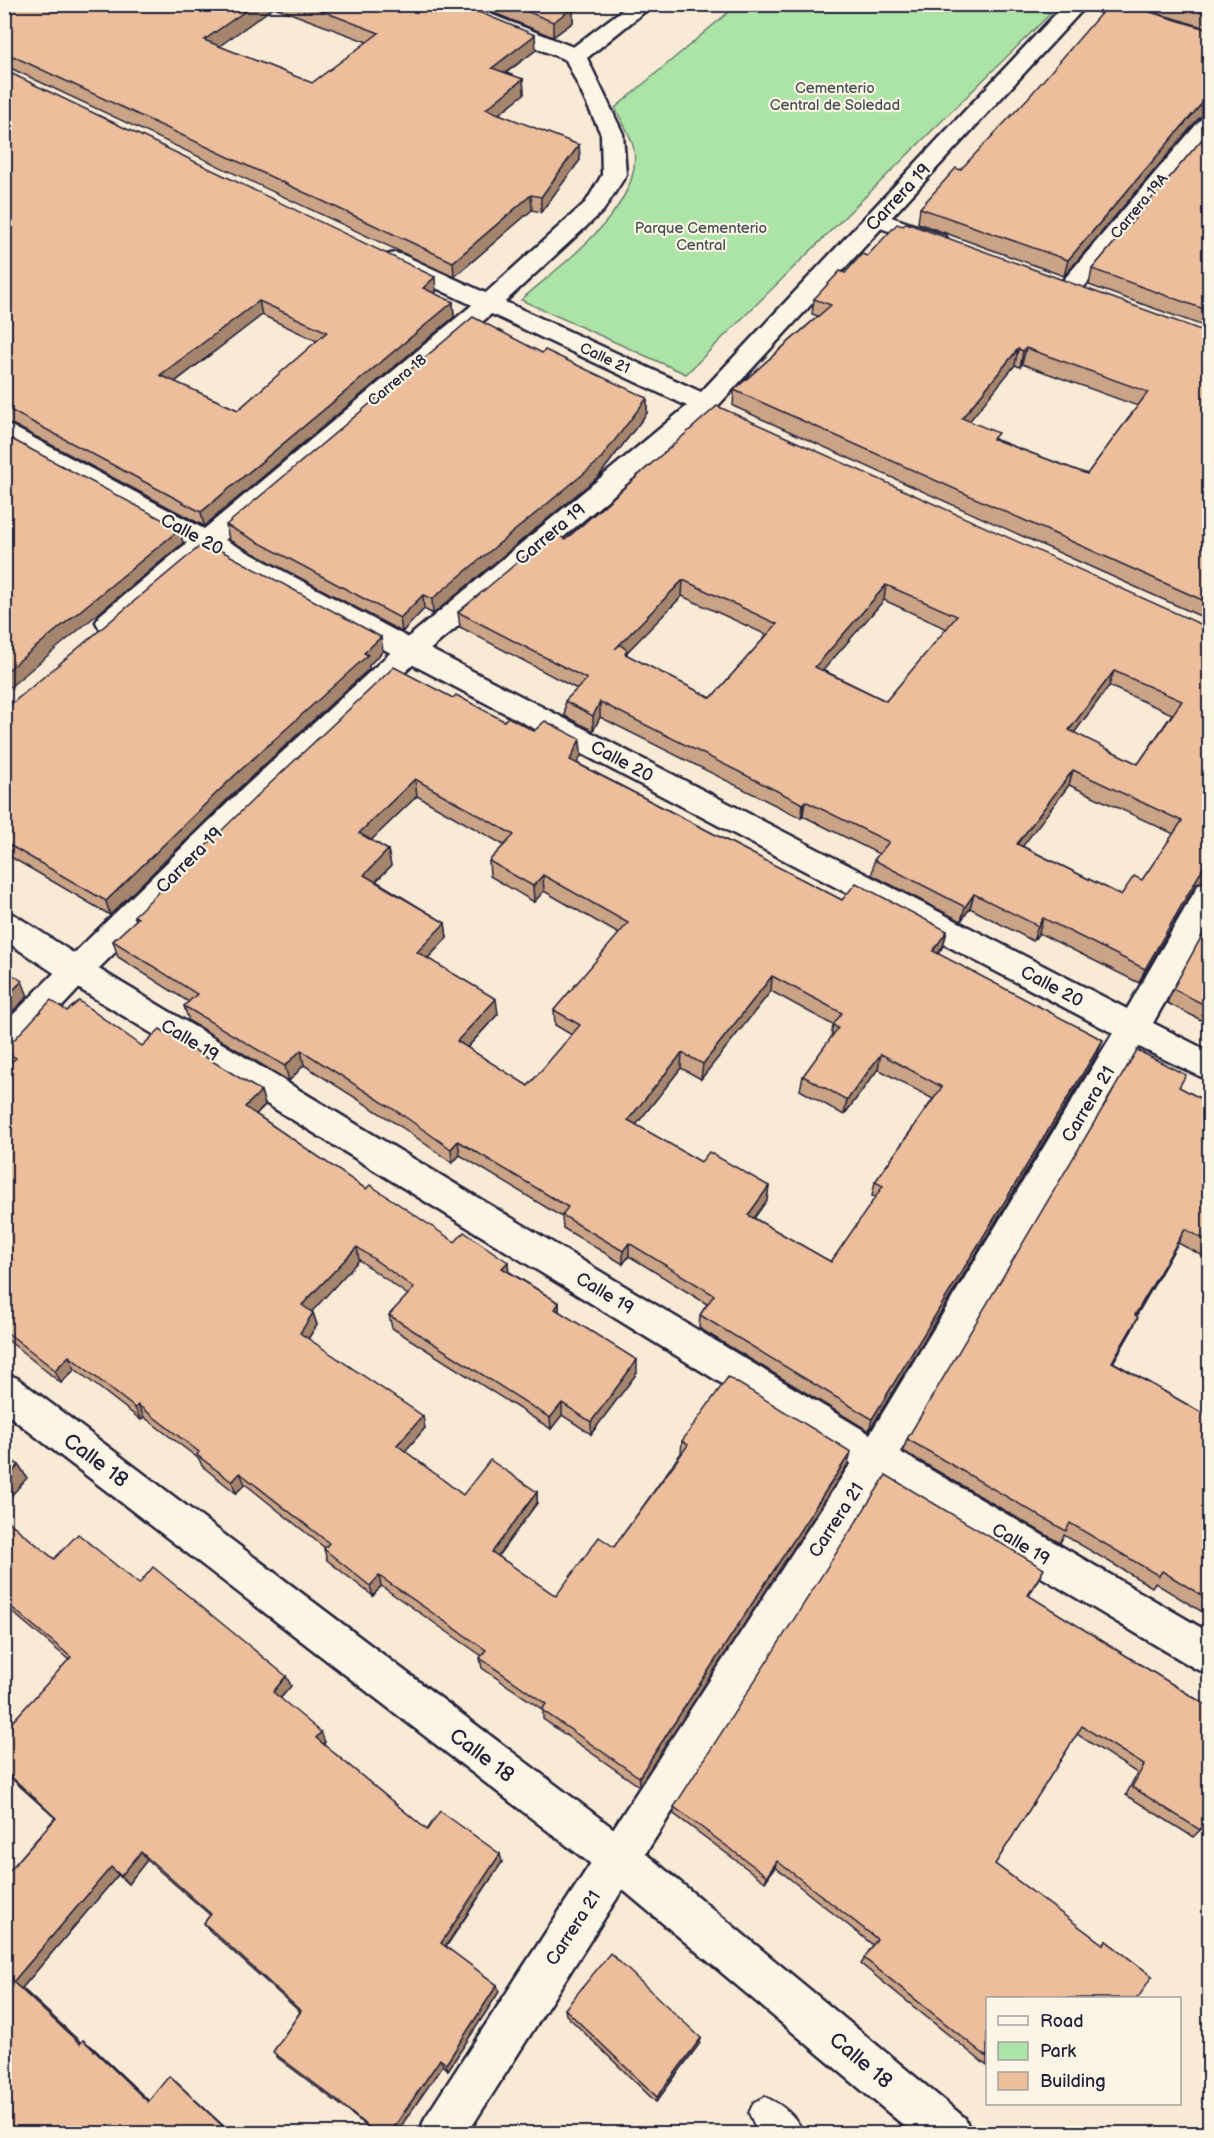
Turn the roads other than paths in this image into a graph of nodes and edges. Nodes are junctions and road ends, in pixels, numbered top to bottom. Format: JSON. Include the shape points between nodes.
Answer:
{"nodes":[{"id":1,"x":445,"y":4,"type":"edge"},
{"id":2,"x":644,"y":4,"type":"edge"},
{"id":3,"x":1077,"y":4,"type":"edge"},
{"id":4,"x":1096,"y":4,"type":"edge"},
{"id":5,"x":1209,"y":39,"type":"edge"},
{"id":6,"x":575,"y":56,"type":"junction"},
{"id":7,"x":1209,"y":123,"type":"edge"},
{"id":8,"x":877,"y":219,"type":"junction"},
{"id":9,"x":963,"y":250,"type":"edge"},
{"id":10,"x":380,"y":253,"type":"edge"},
{"id":11,"x":1069,"y":289,"type":"edge"},
{"id":12,"x":487,"y":304,"type":"junction"},
{"id":13,"x":715,"y":409,"type":"junction"},
{"id":14,"x":4,"y":433,"type":"edge"},
{"id":15,"x":206,"y":541,"type":"junction"},
{"id":16,"x":87,"y":642,"type":"edge"},
{"id":17,"x":410,"y":651,"type":"junction"},
{"id":18,"x":1209,"y":893,"type":"edge"},
{"id":19,"x":4,"y":924,"type":"edge"},
{"id":20,"x":76,"y":971,"type":"junction"},
{"id":21,"x":1133,"y":1028,"type":"junction"},
{"id":22,"x":4,"y":1046,"type":"edge"},
{"id":23,"x":1209,"y":1068,"type":"edge"},
{"id":24,"x":4,"y":1390,"type":"edge"},
{"id":25,"x":876,"y":1458,"type":"junction"},
{"id":26,"x":1209,"y":1655,"type":"edge"},
{"id":27,"x":618,"y":1859,"type":"junction"},
{"id":28,"x":441,"y":2133,"type":"edge"},
{"id":29,"x":949,"y":2133,"type":"edge"}],
"edges":[{"from":1,"to":6,"type":"street"},
{"from":2,"to":6,"type":"street"},
{"from":3,"to":8,"type":"street","name":"Carrera 19"},
{"from":4,"to":5,"type":"street"},
{"from":6,"to":12,"type":"street","name":"Carrera 18","via":[[612,134],[614,175],[595,206]]},
{"from":7,"to":11,"type":"street","name":"Carrera 19A"},
{"from":8,"to":9,"type":"street"},
{"from":8,"to":13,"type":"street","name":"Carrera 19"},
{"from":10,"to":12,"type":"street","name":"Calle 21"},
{"from":12,"to":13,"type":"street","name":"Calle 21"},
{"from":12,"to":15,"type":"street","name":"Carrera 18"},
{"from":13,"to":17,"type":"street","name":"Carrera 19"},
{"from":14,"to":15,"type":"street","name":"Calle 20"},
{"from":15,"to":16,"type":"street","name":"Carrera 18"},
{"from":15,"to":17,"type":"street","name":"Calle 20"},
{"from":17,"to":20,"type":"street","name":"Carrera 19","via":[[250,800]]},
{"from":17,"to":21,"type":"street","name":"Calle 20"},
{"from":18,"to":21,"type":"street","name":"Carrera 21"},
{"from":19,"to":20,"type":"street","name":"Calle 19"},
{"from":20,"to":22,"type":"street","name":"Carrera 19"},
{"from":20,"to":25,"type":"street","name":"Calle 19"},
{"from":21,"to":23,"type":"street","name":"Calle 20"},
{"from":21,"to":25,"type":"street","name":"Carrera 21"},
{"from":24,"to":27,"type":"street","name":"Calle 18"},
{"from":25,"to":26,"type":"street","name":"Calle 19"},
{"from":25,"to":27,"type":"street","name":"Carrera 21"},
{"from":27,"to":28,"type":"street","name":"Carrera 21"},
{"from":27,"to":29,"type":"street","name":"Calle 18"}]}
